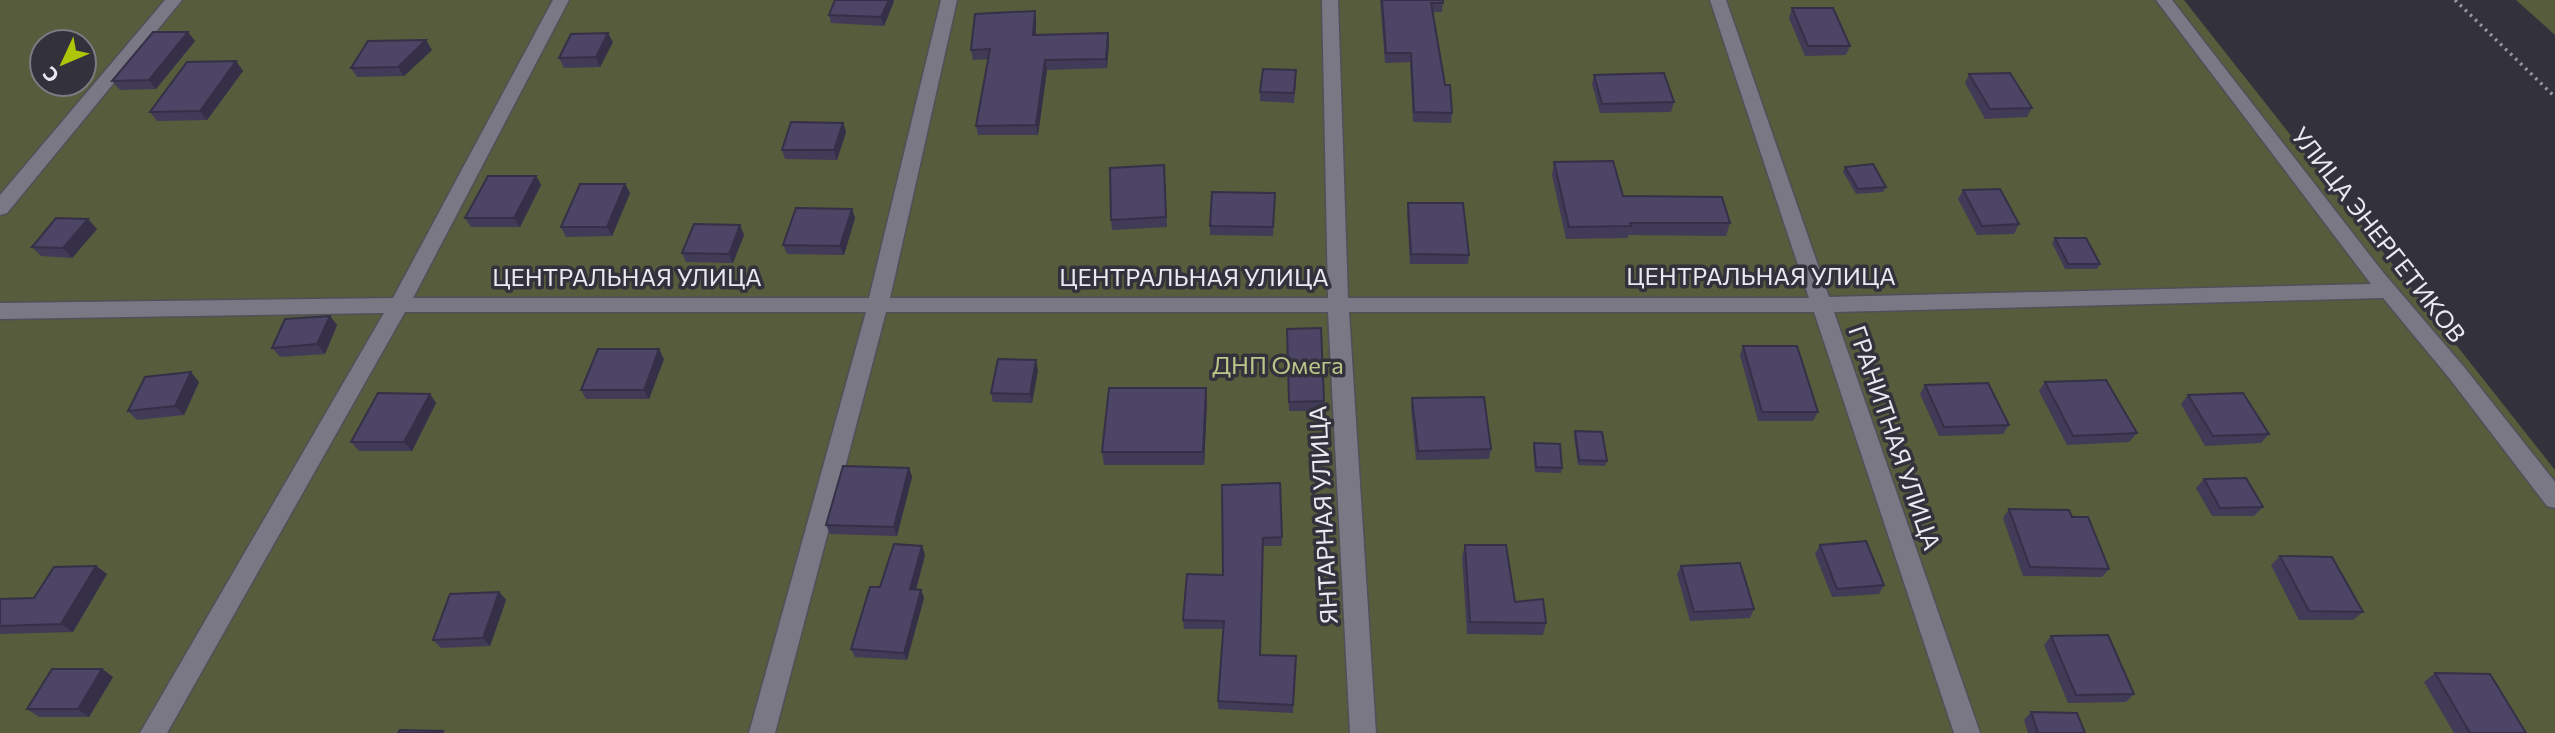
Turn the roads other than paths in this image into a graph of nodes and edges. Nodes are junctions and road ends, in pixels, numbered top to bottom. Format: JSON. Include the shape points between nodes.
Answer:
{"nodes":[{"id":1,"x":174,"y":0,"type":"edge"},
{"id":2,"x":561,"y":0,"type":"edge"},
{"id":3,"x":949,"y":0,"type":"edge"},
{"id":4,"x":1330,"y":0,"type":"edge"},
{"id":5,"x":1718,"y":0,"type":"edge"},
{"id":6,"x":2164,"y":0,"type":"edge"},
{"id":7,"x":0,"y":208,"type":"edge"},
{"id":8,"x":2389,"y":291,"type":"junction"},
{"id":9,"x":878,"y":304,"type":"junction"},
{"id":10,"x":1338,"y":304,"type":"junction"},
{"id":11,"x":399,"y":305,"type":"junction"},
{"id":12,"x":1821,"y":305,"type":"junction"},
{"id":13,"x":0,"y":311,"type":"edge"},
{"id":14,"x":2555,"y":499,"type":"edge"},
{"id":15,"x":153,"y":733,"type":"edge"},
{"id":16,"x":762,"y":733,"type":"edge"},
{"id":17,"x":1363,"y":733,"type":"edge"},
{"id":18,"x":1967,"y":733,"type":"edge"}],
"edges":[{"from":1,"to":7,"type":"street"},
{"from":2,"to":11,"type":"street"},
{"from":3,"to":9,"type":"street"},
{"from":4,"to":10,"type":"street","name":"ЯНТАРНАЯ УЛИЦА"},
{"from":5,"to":12,"type":"street","name":"ГРАНИТНАЯ УЛИЦА"},
{"from":6,"to":8,"type":"street","name":"УЛИЦА ЭНЕРГЕТИКОВ"},
{"from":8,"to":12,"type":"street","name":"ЦЕНТРАЛЬНАЯ УЛИЦА"},
{"from":8,"to":14,"type":"street","name":"УЛИЦА ЭНЕРГЕТИКОВ"},
{"from":9,"to":10,"type":"street","name":"ЦЕНТРАЛЬНАЯ УЛИЦА"},
{"from":9,"to":11,"type":"street","name":"ЦЕНТРАЛЬНАЯ УЛИЦА"},
{"from":9,"to":16,"type":"street"},
{"from":10,"to":12,"type":"street","name":"ЦЕНТРАЛЬНАЯ УЛИЦА"},
{"from":10,"to":17,"type":"street","name":"ЯНТАРНАЯ УЛИЦА"},
{"from":11,"to":13,"type":"street","name":"ЦЕНТРАЛЬНАЯ УЛИЦА"},
{"from":11,"to":15,"type":"street"},
{"from":12,"to":18,"type":"street","name":"ГРАНИТНАЯ УЛИЦА"}]}
